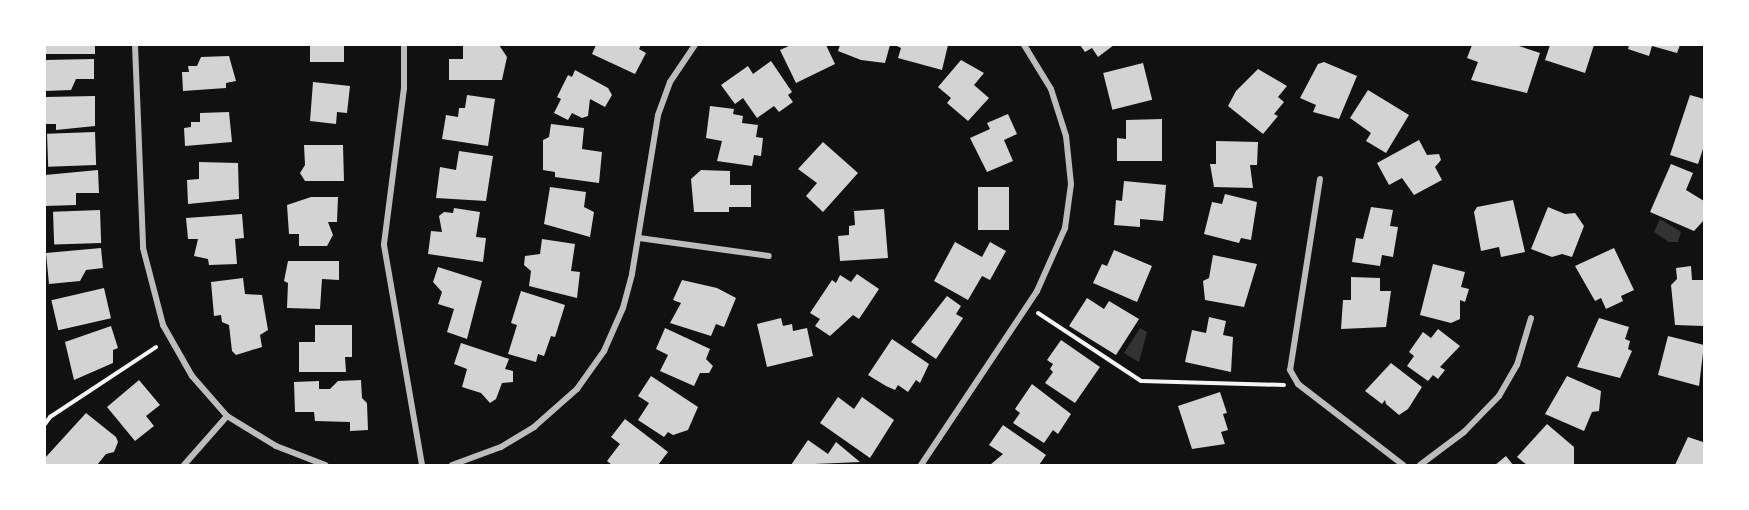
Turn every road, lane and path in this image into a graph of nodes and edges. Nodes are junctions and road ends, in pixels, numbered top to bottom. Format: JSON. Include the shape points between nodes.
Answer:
{"nodes":[{"id":1,"x":135,"y":45,"type":"edge"},
{"id":2,"x":404,"y":45,"type":"edge"},
{"id":3,"x":695,"y":45,"type":"edge"},
{"id":4,"x":1024,"y":45,"type":"edge"},
{"id":5,"x":1320,"y":179,"type":"dead end"},
{"id":6,"x":639,"y":238,"type":"junction"},
{"id":7,"x":770,"y":255,"type":"dead end"},
{"id":8,"x":1038,"y":313,"type":"dead end"},
{"id":9,"x":1532,"y":318,"type":"dead end"},
{"id":10,"x":156,"y":346,"type":"dead end"},
{"id":11,"x":1298,"y":384,"type":"junction"},
{"id":12,"x":47,"y":416,"type":"edge"},
{"id":13,"x":227,"y":416,"type":"junction"},
{"id":14,"x":45,"y":424,"type":"edge"},
{"id":15,"x":184,"y":465,"type":"edge"},
{"id":16,"x":326,"y":465,"type":"edge"},
{"id":17,"x":422,"y":465,"type":"edge"},
{"id":18,"x":452,"y":465,"type":"edge"},
{"id":19,"x":921,"y":465,"type":"edge"},
{"id":20,"x":1403,"y":465,"type":"edge"},
{"id":21,"x":1420,"y":465,"type":"edge"}],
"edges":[{"from":1,"to":13,"type":"street","via":[[143,242],[150,287],[175,350]]},
{"from":2,"to":17,"type":"street","via":[[402,105],[384,245]]},
{"from":3,"to":6,"type":"street","via":[[670,82],[658,115]]},
{"from":4,"to":19,"type":"street","via":[[1051,89],[1066,136],[1071,184],[1065,228],[1037,291]]},
{"from":5,"to":11,"type":"street","via":[[1290,360],[1290,370]]},
{"from":6,"to":7,"type":"street"},
{"from":6,"to":18,"type":"street","via":[[617,325],[582,383],[518,438]]},
{"from":8,"to":11,"type":"path","via":[[1141,381],[1259,387]]},
{"from":9,"to":21,"type":"street","via":[[1517,365],[1499,396],[1464,432]]},
{"from":10,"to":12,"type":"path"},
{"from":11,"to":20,"type":"street"},
{"from":12,"to":14,"type":"path"},
{"from":13,"to":15,"type":"street"},
{"from":13,"to":16,"type":"street","via":[[276,446]]}]}
